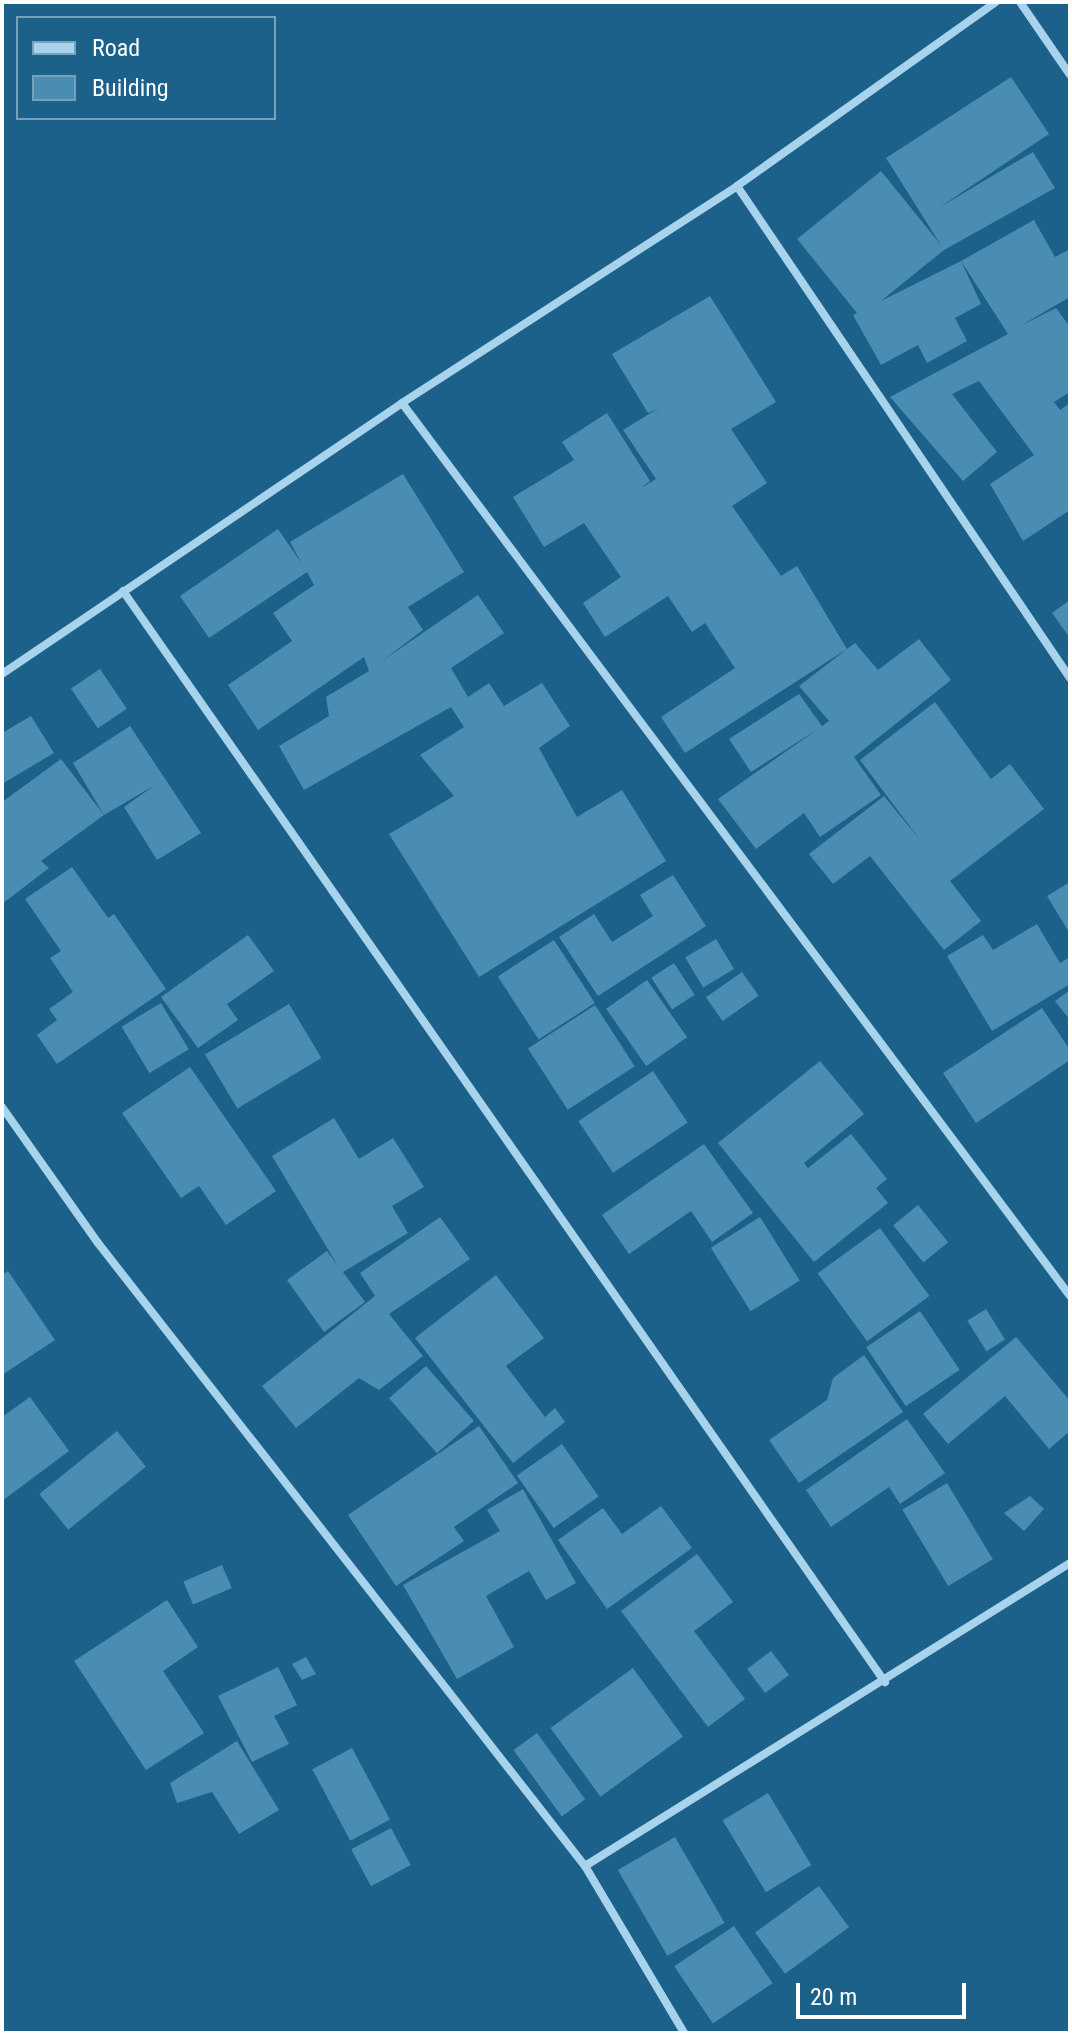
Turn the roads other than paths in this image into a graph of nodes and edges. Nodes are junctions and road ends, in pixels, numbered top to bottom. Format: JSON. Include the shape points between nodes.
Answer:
{"nodes":[{"id":1,"x":996,"y":2,"type":"edge"},
{"id":2,"x":1020,"y":2,"type":"edge"},
{"id":3,"x":1070,"y":75,"type":"edge"},
{"id":4,"x":737,"y":186,"type":"junction"},
{"id":5,"x":402,"y":403,"type":"junction"},
{"id":6,"x":123,"y":591,"type":"junction"},
{"id":7,"x":2,"y":674,"type":"edge"},
{"id":8,"x":1070,"y":678,"type":"edge"},
{"id":9,"x":2,"y":1107,"type":"edge"},
{"id":10,"x":1070,"y":1296,"type":"edge"},
{"id":11,"x":1070,"y":1563,"type":"edge"},
{"id":12,"x":885,"y":1682,"type":"junction"},
{"id":13,"x":585,"y":1866,"type":"junction"},
{"id":14,"x":684,"y":2033,"type":"edge"}],
"edges":[{"from":1,"to":4,"type":"street"},
{"from":2,"to":3,"type":"street"},
{"from":4,"to":5,"type":"street"},
{"from":4,"to":8,"type":"street"},
{"from":5,"to":6,"type":"street"},
{"from":5,"to":10,"type":"street"},
{"from":6,"to":7,"type":"street"},
{"from":6,"to":12,"type":"street"},
{"from":9,"to":13,"type":"street","via":[[98,1243]]},
{"from":11,"to":12,"type":"street"},
{"from":12,"to":13,"type":"street"},
{"from":13,"to":14,"type":"street"}]}
